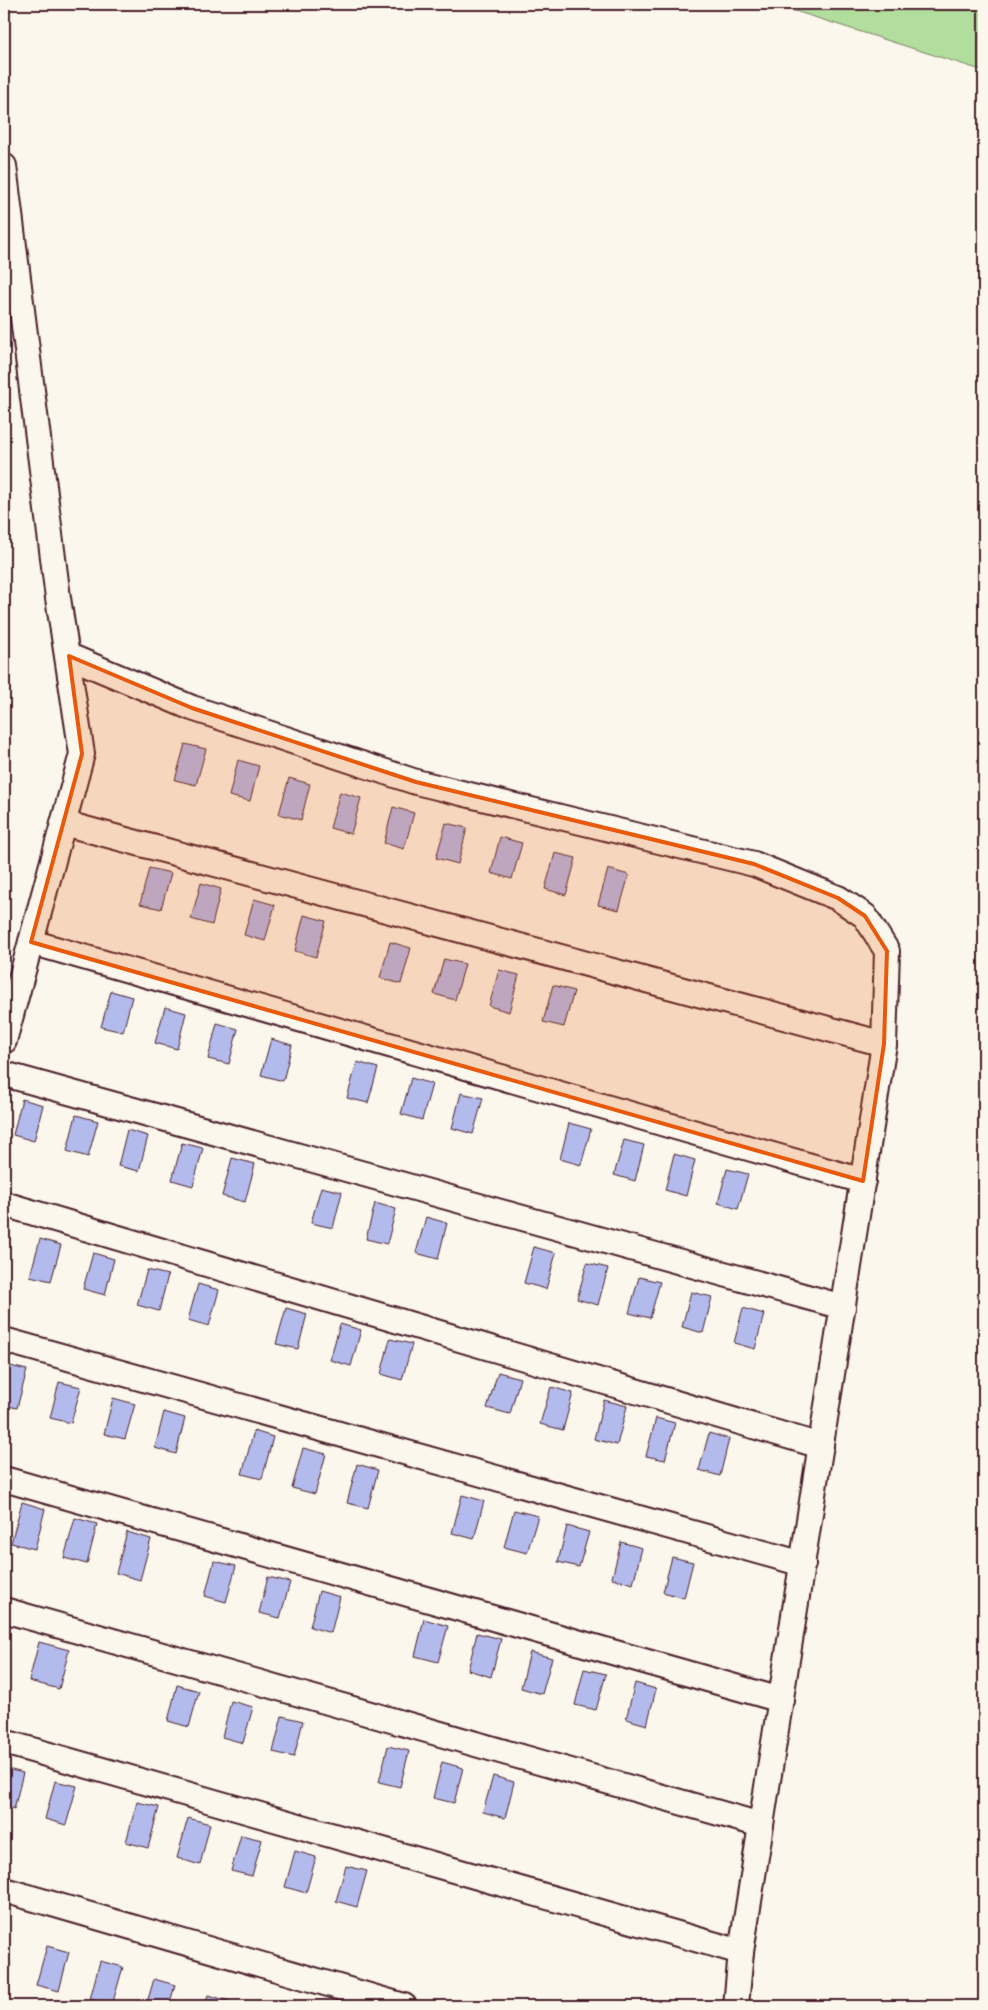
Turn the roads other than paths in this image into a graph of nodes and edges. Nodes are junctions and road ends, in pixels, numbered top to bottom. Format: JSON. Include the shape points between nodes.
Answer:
{"nodes":[{"id":1,"x":4,"y":166,"type":"edge"},
{"id":2,"x":69,"y":656,"type":"junction"},
{"id":3,"x":63,"y":823,"type":"junction"},
{"id":4,"x":31,"y":942,"type":"junction"},
{"id":5,"x":4,"y":1041,"type":"edge"},
{"id":6,"x":884,"y":1044,"type":"junction"},
{"id":7,"x":4,"y":1074,"type":"edge"},
{"id":8,"x":863,"y":1182,"type":"junction"},
{"id":9,"x":4,"y":1204,"type":"edge"},
{"id":10,"x":843,"y":1307,"type":"junction"},
{"id":11,"x":4,"y":1340,"type":"edge"},
{"id":12,"x":821,"y":1446,"type":"junction"},
{"id":13,"x":4,"y":1479,"type":"edge"},
{"id":14,"x":803,"y":1564,"type":"junction"},
{"id":15,"x":4,"y":1610,"type":"edge"},
{"id":16,"x":781,"y":1700,"type":"junction"},
{"id":17,"x":4,"y":1742,"type":"edge"},
{"id":18,"x":761,"y":1825,"type":"junction"},
{"id":19,"x":4,"y":1890,"type":"edge"},
{"id":20,"x":742,"y":1952,"type":"junction"},
{"id":21,"x":404,"y":2006,"type":"edge"},
{"id":22,"x":736,"y":2006,"type":"edge"}],
"edges":[{"from":1,"to":2,"type":"street","via":[[58,598]]},
{"from":2,"to":3,"type":"street","via":[[82,754]]},
{"from":2,"to":6,"type":"street","via":[[192,708],[416,782],[754,864],[838,898],[865,916],[886,951]]},
{"from":3,"to":4,"type":"street"},
{"from":3,"to":6,"type":"street"},
{"from":4,"to":5,"type":"street"},
{"from":4,"to":8,"type":"street"},
{"from":6,"to":8,"type":"street"},
{"from":7,"to":10,"type":"street"},
{"from":8,"to":10,"type":"street"},
{"from":9,"to":12,"type":"street"},
{"from":10,"to":12,"type":"street"},
{"from":11,"to":14,"type":"street"},
{"from":12,"to":14,"type":"street"},
{"from":13,"to":16,"type":"street"},
{"from":14,"to":16,"type":"street"},
{"from":15,"to":18,"type":"street"},
{"from":16,"to":18,"type":"street"},
{"from":17,"to":20,"type":"street"},
{"from":18,"to":20,"type":"street"},
{"from":19,"to":21,"type":"street"},
{"from":20,"to":22,"type":"street"}]}
